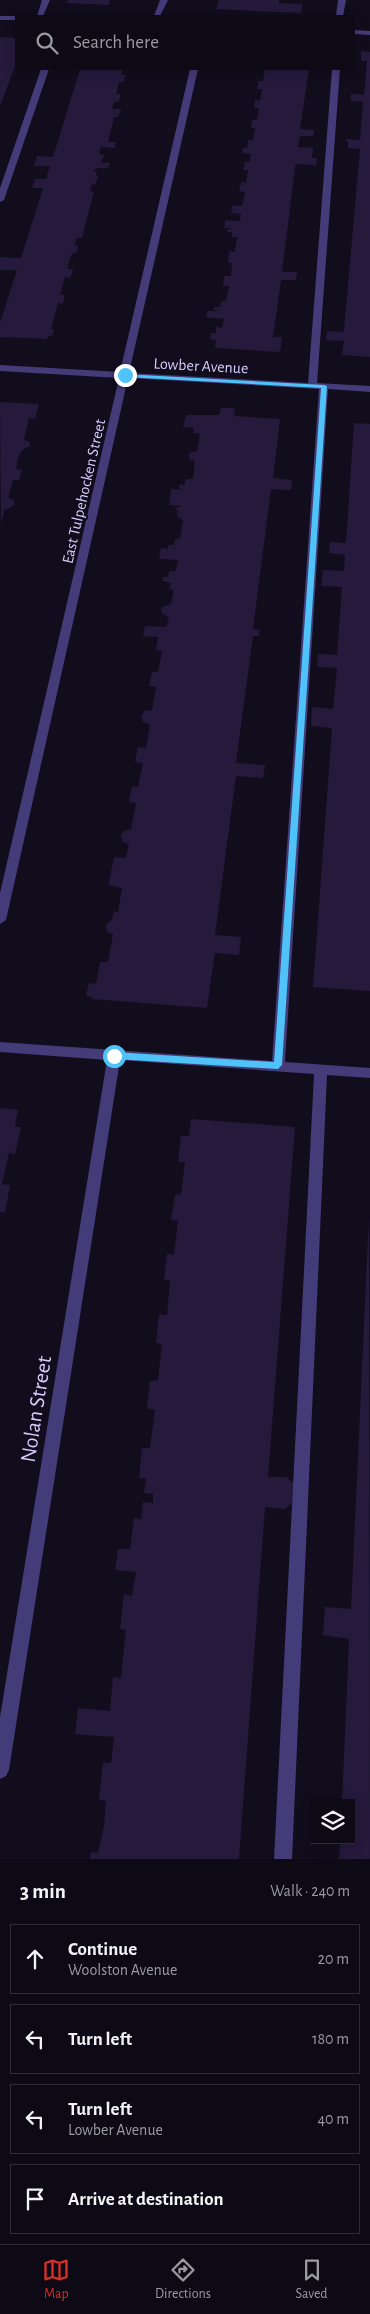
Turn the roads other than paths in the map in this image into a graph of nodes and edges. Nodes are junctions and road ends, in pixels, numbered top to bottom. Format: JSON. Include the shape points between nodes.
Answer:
{"nodes":[{"id":1,"x":46,"y":0,"type":"edge"},
{"id":2,"x":164,"y":0,"type":"edge"},
{"id":3,"x":342,"y":0,"type":"edge"},
{"id":4,"x":40,"y":15,"type":"edge"},
{"id":5,"x":157,"y":15,"type":"edge"},
{"id":6,"x":340,"y":15,"type":"edge"},
{"id":7,"x":0,"y":18,"type":"edge"},
{"id":8,"x":15,"y":18,"type":"edge"},
{"id":9,"x":355,"y":32,"type":"edge"},
{"id":10,"x":370,"y":33,"type":"edge"},
{"id":11,"x":45,"y":70,"type":"edge"},
{"id":12,"x":194,"y":70,"type":"edge"},
{"id":13,"x":336,"y":70,"type":"edge"},
{"id":14,"x":0,"y":200,"type":"edge"},
{"id":15,"x":0,"y":368,"type":"edge"},
{"id":16,"x":125,"y":375,"type":"junction"},
{"id":17,"x":318,"y":386,"type":"junction"},
{"id":18,"x":370,"y":389,"type":"edge"},
{"id":19,"x":0,"y":920,"type":"edge"},
{"id":20,"x":0,"y":1047,"type":"edge"},
{"id":21,"x":114,"y":1056,"type":"junction"},
{"id":22,"x":278,"y":1065,"type":"junction"},
{"id":23,"x":321,"y":1068,"type":"junction"},
{"id":24,"x":370,"y":1073,"type":"edge"},
{"id":25,"x":0,"y":1770,"type":"edge"},
{"id":26,"x":283,"y":1859,"type":"edge"}],
"edges":[{"from":1,"to":4,"type":"street"},
{"from":2,"to":5,"type":"street"},
{"from":3,"to":6,"type":"street"},
{"from":7,"to":8,"type":"street"},
{"from":9,"to":10,"type":"street"},
{"from":11,"to":14,"type":"street"},
{"from":12,"to":16,"type":"street","name":"East Tulpehocken Street"},
{"from":13,"to":17,"type":"street"},
{"from":15,"to":16,"type":"street","name":"Lowber Avenue"},
{"from":16,"to":17,"type":"street","name":"Lowber Avenue"},
{"from":16,"to":19,"type":"street","name":"East Tulpehocken Street"},
{"from":17,"to":18,"type":"street","name":"Lowber Avenue"},
{"from":17,"to":22,"type":"street"},
{"from":20,"to":21,"type":"street"},
{"from":21,"to":22,"type":"street"},
{"from":21,"to":25,"type":"street","name":"Nolan Street"},
{"from":22,"to":23,"type":"street"},
{"from":23,"to":24,"type":"street"},
{"from":23,"to":26,"type":"street"}]}
